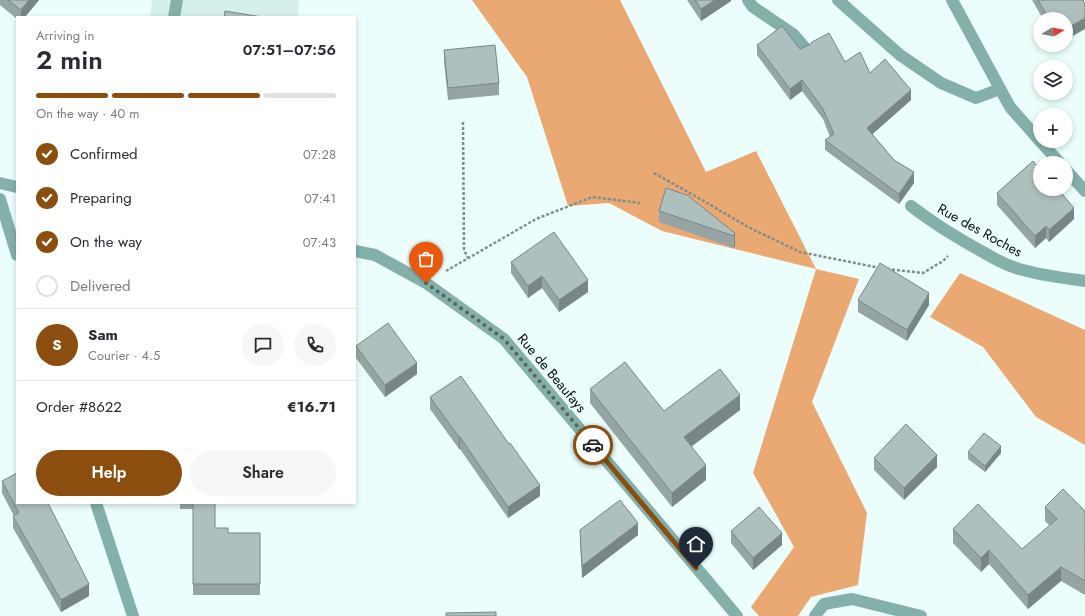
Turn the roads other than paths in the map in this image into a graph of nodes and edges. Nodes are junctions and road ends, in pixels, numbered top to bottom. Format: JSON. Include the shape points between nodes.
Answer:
{"nodes":[{"id":1,"x":177,"y":0,"type":"edge"},
{"id":2,"x":748,"y":0,"type":"edge"},
{"id":3,"x":838,"y":0,"type":"edge"},
{"id":4,"x":952,"y":0,"type":"edge"},
{"id":5,"x":174,"y":16,"type":"edge"},
{"id":6,"x":806,"y":49,"type":"edge"},
{"id":7,"x":1000,"y":89,"type":"junction"},
{"id":8,"x":1033,"y":133,"type":"edge"},
{"id":9,"x":1046,"y":148,"type":"edge"},
{"id":10,"x":1054,"y":156,"type":"edge"},
{"id":11,"x":1073,"y":178,"type":"edge"},
{"id":12,"x":0,"y":184,"type":"edge"},
{"id":13,"x":16,"y":187,"type":"edge"},
{"id":14,"x":1085,"y":191,"type":"edge"},
{"id":15,"x":0,"y":199,"type":"edge"},
{"id":16,"x":911,"y":206,"type":"dead end"},
{"id":17,"x":356,"y":251,"type":"edge"},
{"id":18,"x":16,"y":253,"type":"edge"},
{"id":19,"x":1085,"y":281,"type":"edge"},
{"id":20,"x":96,"y":504,"type":"edge"},
{"id":21,"x":133,"y":616,"type":"edge"},
{"id":22,"x":737,"y":616,"type":"edge"},
{"id":23,"x":814,"y":616,"type":"edge"},
{"id":24,"x":921,"y":616,"type":"edge"}],
"edges":[{"from":1,"to":5,"type":"street"},
{"from":2,"to":6,"type":"street","via":[[753,7],[793,34]]},
{"from":3,"to":7,"type":"street","via":[[900,55],[941,83],[976,98]]},
{"from":4,"to":7,"type":"street"},
{"from":7,"to":8,"type":"street","via":[[1010,107]]},
{"from":9,"to":10,"type":"street"},
{"from":11,"to":14,"type":"street"},
{"from":12,"to":13,"type":"street"},
{"from":15,"to":18,"type":"street"},
{"from":16,"to":19,"type":"street","name":"Rue des Roches","via":[[960,239],[1016,268]]},
{"from":17,"to":22,"type":"street","name":"Rue de Beaufays","via":[[374,254],[426,283],[504,339]]},
{"from":20,"to":21,"type":"street"},
{"from":23,"to":24,"type":"street","via":[[824,604],[852,599]]}]}
